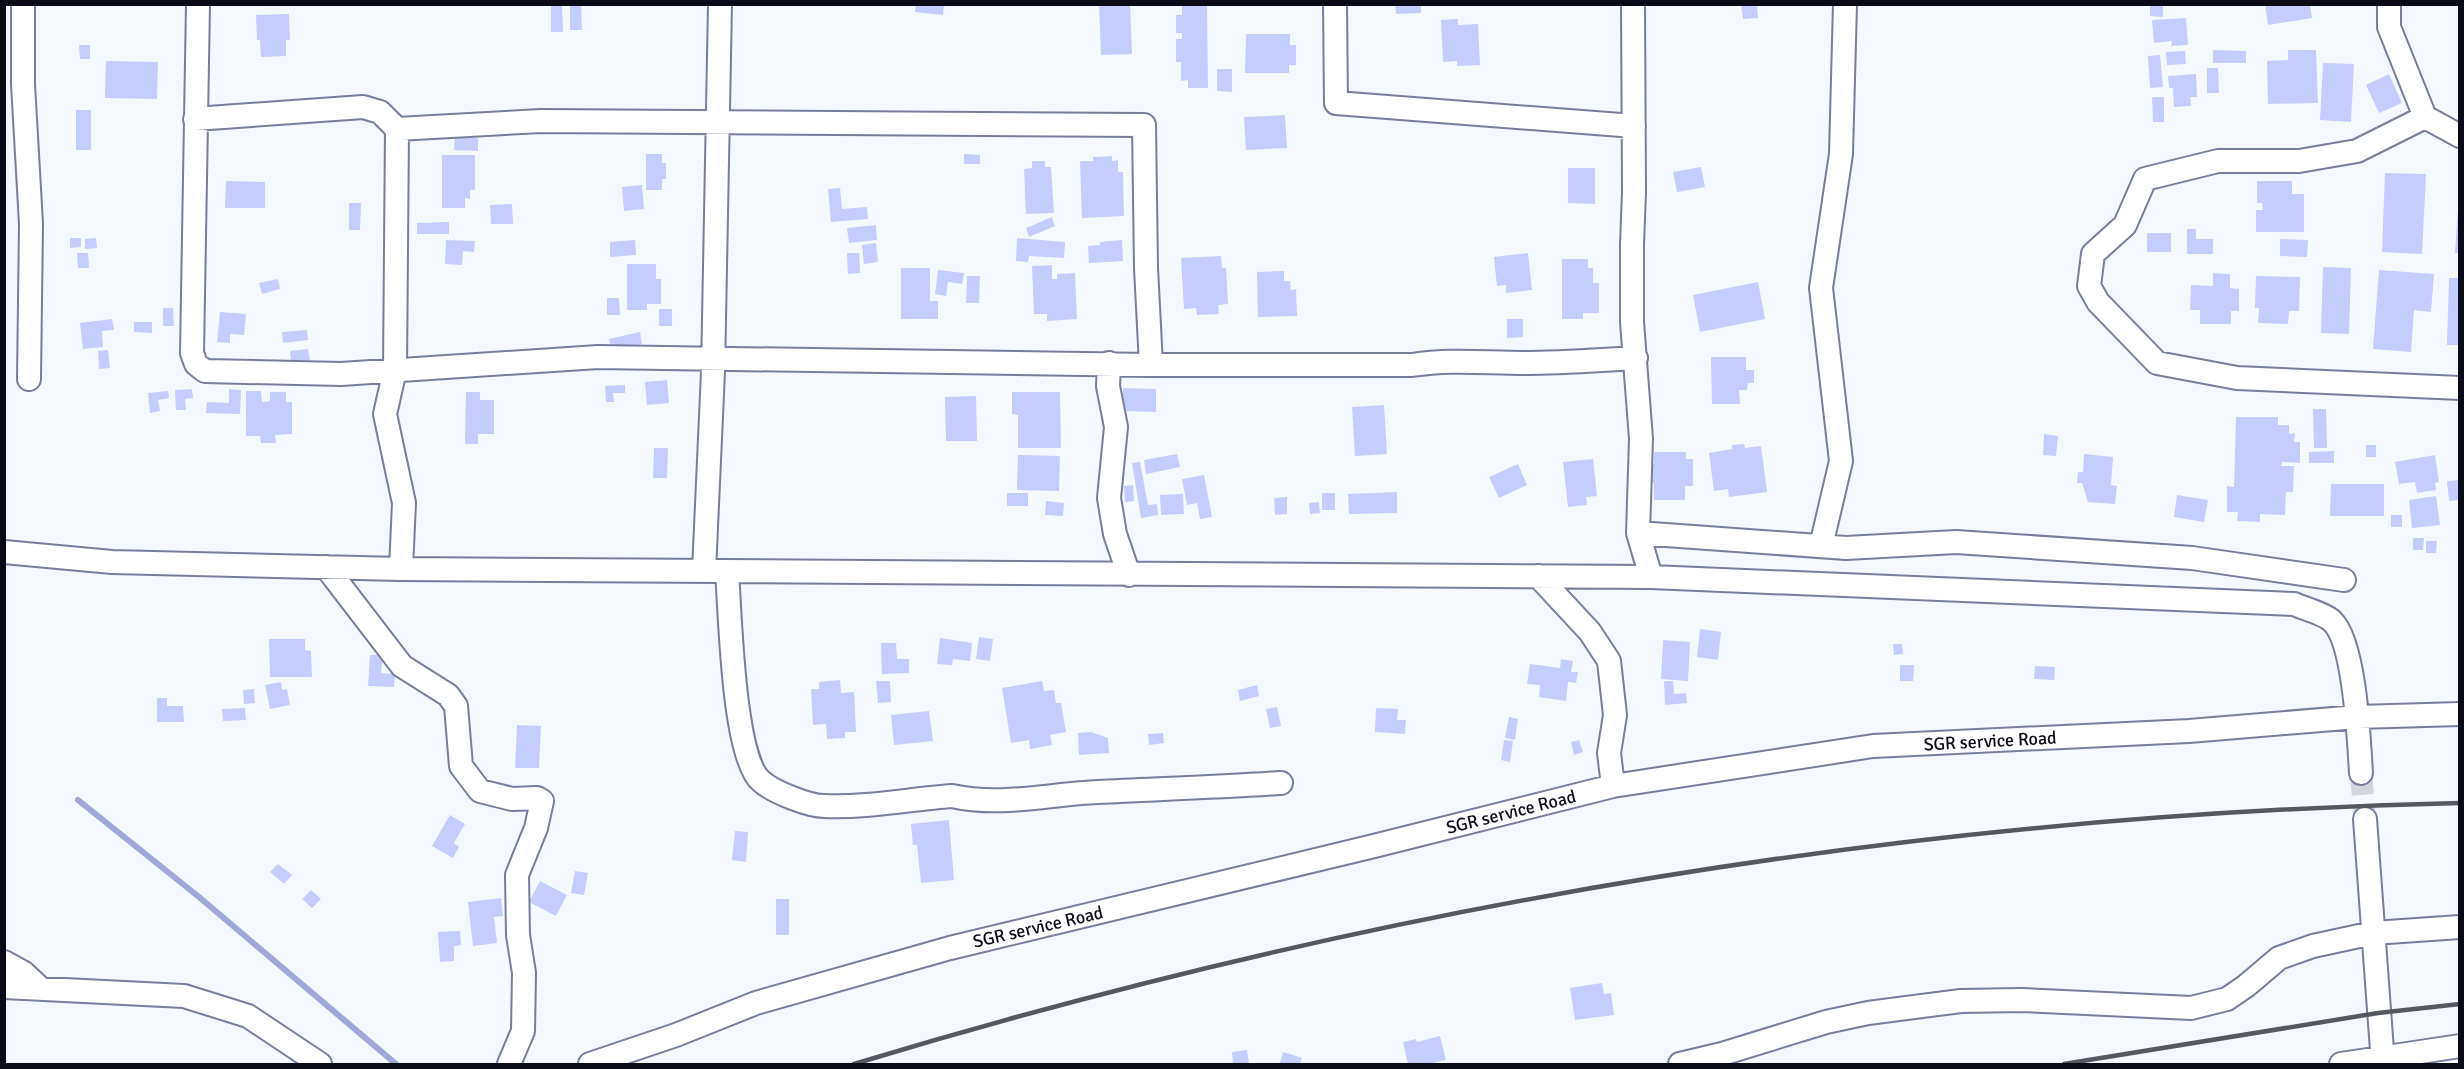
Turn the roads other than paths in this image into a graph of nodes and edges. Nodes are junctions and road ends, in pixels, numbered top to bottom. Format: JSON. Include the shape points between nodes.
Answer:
{"nodes":[{"id":1,"x":23,"y":4,"type":"edge"},
{"id":2,"x":198,"y":4,"type":"edge"},
{"id":3,"x":720,"y":4,"type":"edge"},
{"id":4,"x":1335,"y":4,"type":"edge"},
{"id":5,"x":1633,"y":4,"type":"edge"},
{"id":6,"x":1845,"y":4,"type":"edge"},
{"id":7,"x":2389,"y":4,"type":"edge"},
{"id":8,"x":2425,"y":117,"type":"junction"},
{"id":9,"x":195,"y":119,"type":"junction"},
{"id":10,"x":718,"y":124,"type":"junction"},
{"id":11,"x":1634,"y":126,"type":"junction"},
{"id":12,"x":397,"y":129,"type":"junction"},
{"id":13,"x":2460,"y":136,"type":"edge"},
{"id":14,"x":713,"y":358,"type":"junction"},
{"id":15,"x":1636,"y":358,"type":"junction"},
{"id":16,"x":1109,"y":363,"type":"junction"},
{"id":17,"x":1151,"y":365,"type":"junction"},
{"id":18,"x":395,"y":370,"type":"junction"},
{"id":19,"x":29,"y":379,"type":"dead end"},
{"id":20,"x":2460,"y":388,"type":"edge"},
{"id":21,"x":1638,"y":533,"type":"junction"},
{"id":22,"x":1821,"y":546,"type":"junction"},
{"id":23,"x":4,"y":552,"type":"edge"},
{"id":24,"x":326,"y":567,"type":"junction"},
{"id":25,"x":401,"y":569,"type":"junction"},
{"id":26,"x":704,"y":571,"type":"junction"},
{"id":27,"x":727,"y":571,"type":"junction"},
{"id":28,"x":1129,"y":574,"type":"junction"},
{"id":29,"x":1538,"y":576,"type":"junction"},
{"id":30,"x":1651,"y":577,"type":"junction"},
{"id":31,"x":2344,"y":580,"type":"dead end"},
{"id":32,"x":2460,"y":714,"type":"edge"},
{"id":33,"x":2357,"y":717,"type":"junction"},
{"id":34,"x":2361,"y":773,"type":"tunnel mouth"},
{"id":35,"x":1281,"y":783,"type":"dead end"},
{"id":36,"x":1613,"y":786,"type":"junction"},
{"id":37,"x":2365,"y":819,"type":"tunnel mouth"},
{"id":38,"x":2460,"y":927,"type":"edge"},
{"id":39,"x":2373,"y":933,"type":"junction"},
{"id":40,"x":4,"y":963,"type":"edge"},
{"id":41,"x":4,"y":987,"type":"edge"},
{"id":42,"x":40,"y":988,"type":"junction"},
{"id":43,"x":2460,"y":1046,"type":"edge"},
{"id":44,"x":2383,"y":1061,"type":"edge"},
{"id":45,"x":320,"y":1065,"type":"edge"},
{"id":46,"x":509,"y":1065,"type":"edge"},
{"id":47,"x":590,"y":1065,"type":"edge"},
{"id":48,"x":1680,"y":1065,"type":"edge"},
{"id":49,"x":2341,"y":1065,"type":"edge"}],
"edges":[{"from":1,"to":19,"type":"street","via":[[31,224]]},
{"from":2,"to":9,"type":"street"},
{"from":3,"to":10,"type":"street"},
{"from":4,"to":11,"type":"street","via":[[1336,103]]},
{"from":5,"to":11,"type":"street"},
{"from":6,"to":22,"type":"street","via":[[1841,154],[1821,288],[1841,460]]},
{"from":7,"to":8,"type":"street","via":[[2389,27]]},
{"from":8,"to":13,"type":"street"},
{"from":8,"to":20,"type":"street","via":[[2357,151],[2299,161],[2218,161],[2145,179],[2125,225],[2092,254],[2089,286],[2098,302],[2157,363],[2236,378]]},
{"from":9,"to":12,"type":"street","via":[[363,107],[381,112]]},
{"from":9,"to":18,"type":"street","via":[[192,353],[196,364],[206,371],[341,374]]},
{"from":10,"to":12,"type":"street","via":[[541,121]]},
{"from":10,"to":14,"type":"street"},
{"from":10,"to":17,"type":"street","via":[[1144,125]]},
{"from":11,"to":15,"type":"street","via":[[1632,322]]},
{"from":12,"to":18,"type":"street"},
{"from":14,"to":16,"type":"street"},
{"from":14,"to":18,"type":"street","via":[[598,357]]},
{"from":14,"to":26,"type":"street"},
{"from":15,"to":17,"type":"street","via":[[1539,363],[1475,360],[1412,365]]},
{"from":15,"to":21,"type":"street","via":[[1641,439]]},
{"from":16,"to":17,"type":"street"},
{"from":16,"to":28,"type":"street","via":[[1108,386],[1116,427],[1109,498],[1114,534]]},
{"from":18,"to":25,"type":"street","via":[[385,414],[404,502]]},
{"from":21,"to":22,"type":"street"},
{"from":21,"to":30,"type":"street"},
{"from":22,"to":31,"type":"street","via":[[1956,542],[2192,558]]},
{"from":23,"to":24,"type":"street","via":[[112,562]]},
{"from":24,"to":25,"type":"street"},
{"from":24,"to":46,"type":"street","via":[[402,666],[448,696],[456,706],[462,766],[480,792],[542,801],[517,875],[518,935],[524,973],[523,1031]]},
{"from":25,"to":26,"type":"street"},
{"from":26,"to":27,"type":"street"},
{"from":27,"to":28,"type":"street"},
{"from":27,"to":35,"type":"street","via":[[734,682],[747,759],[760,781],[785,795],[822,806],[952,796],[996,801]]},
{"from":28,"to":29,"type":"street"},
{"from":29,"to":30,"type":"street"},
{"from":29,"to":36,"type":"street","via":[[1590,632],[1609,661],[1615,715],[1609,753]]},
{"from":30,"to":33,"type":"street","via":[[2294,604],[2332,620],[2345,646]]},
{"from":32,"to":33,"type":"street","name":"SGR service Road"},
{"from":33,"to":34,"type":"street"},
{"from":33,"to":36,"type":"street","name":"SGR service Road","via":[[2189,731],[1873,746]]},
{"from":36,"to":47,"type":"street","name":"SGR service Road","via":[[950,948],[756,1003]]},
{"from":37,"to":39,"type":"street"},
{"from":38,"to":39,"type":"street"},
{"from":39,"to":44,"type":"street"},
{"from":39,"to":48,"type":"street","via":[[2313,945],[2279,958],[2227,999],[2191,1008],[1961,1001],[1826,1022]]},
{"from":40,"to":42,"type":"street","via":[[24,973]]},
{"from":41,"to":42,"type":"street"},
{"from":42,"to":45,"type":"street","via":[[184,996],[248,1016]]},
{"from":43,"to":44,"type":"street"},
{"from":44,"to":49,"type":"street"}]}
